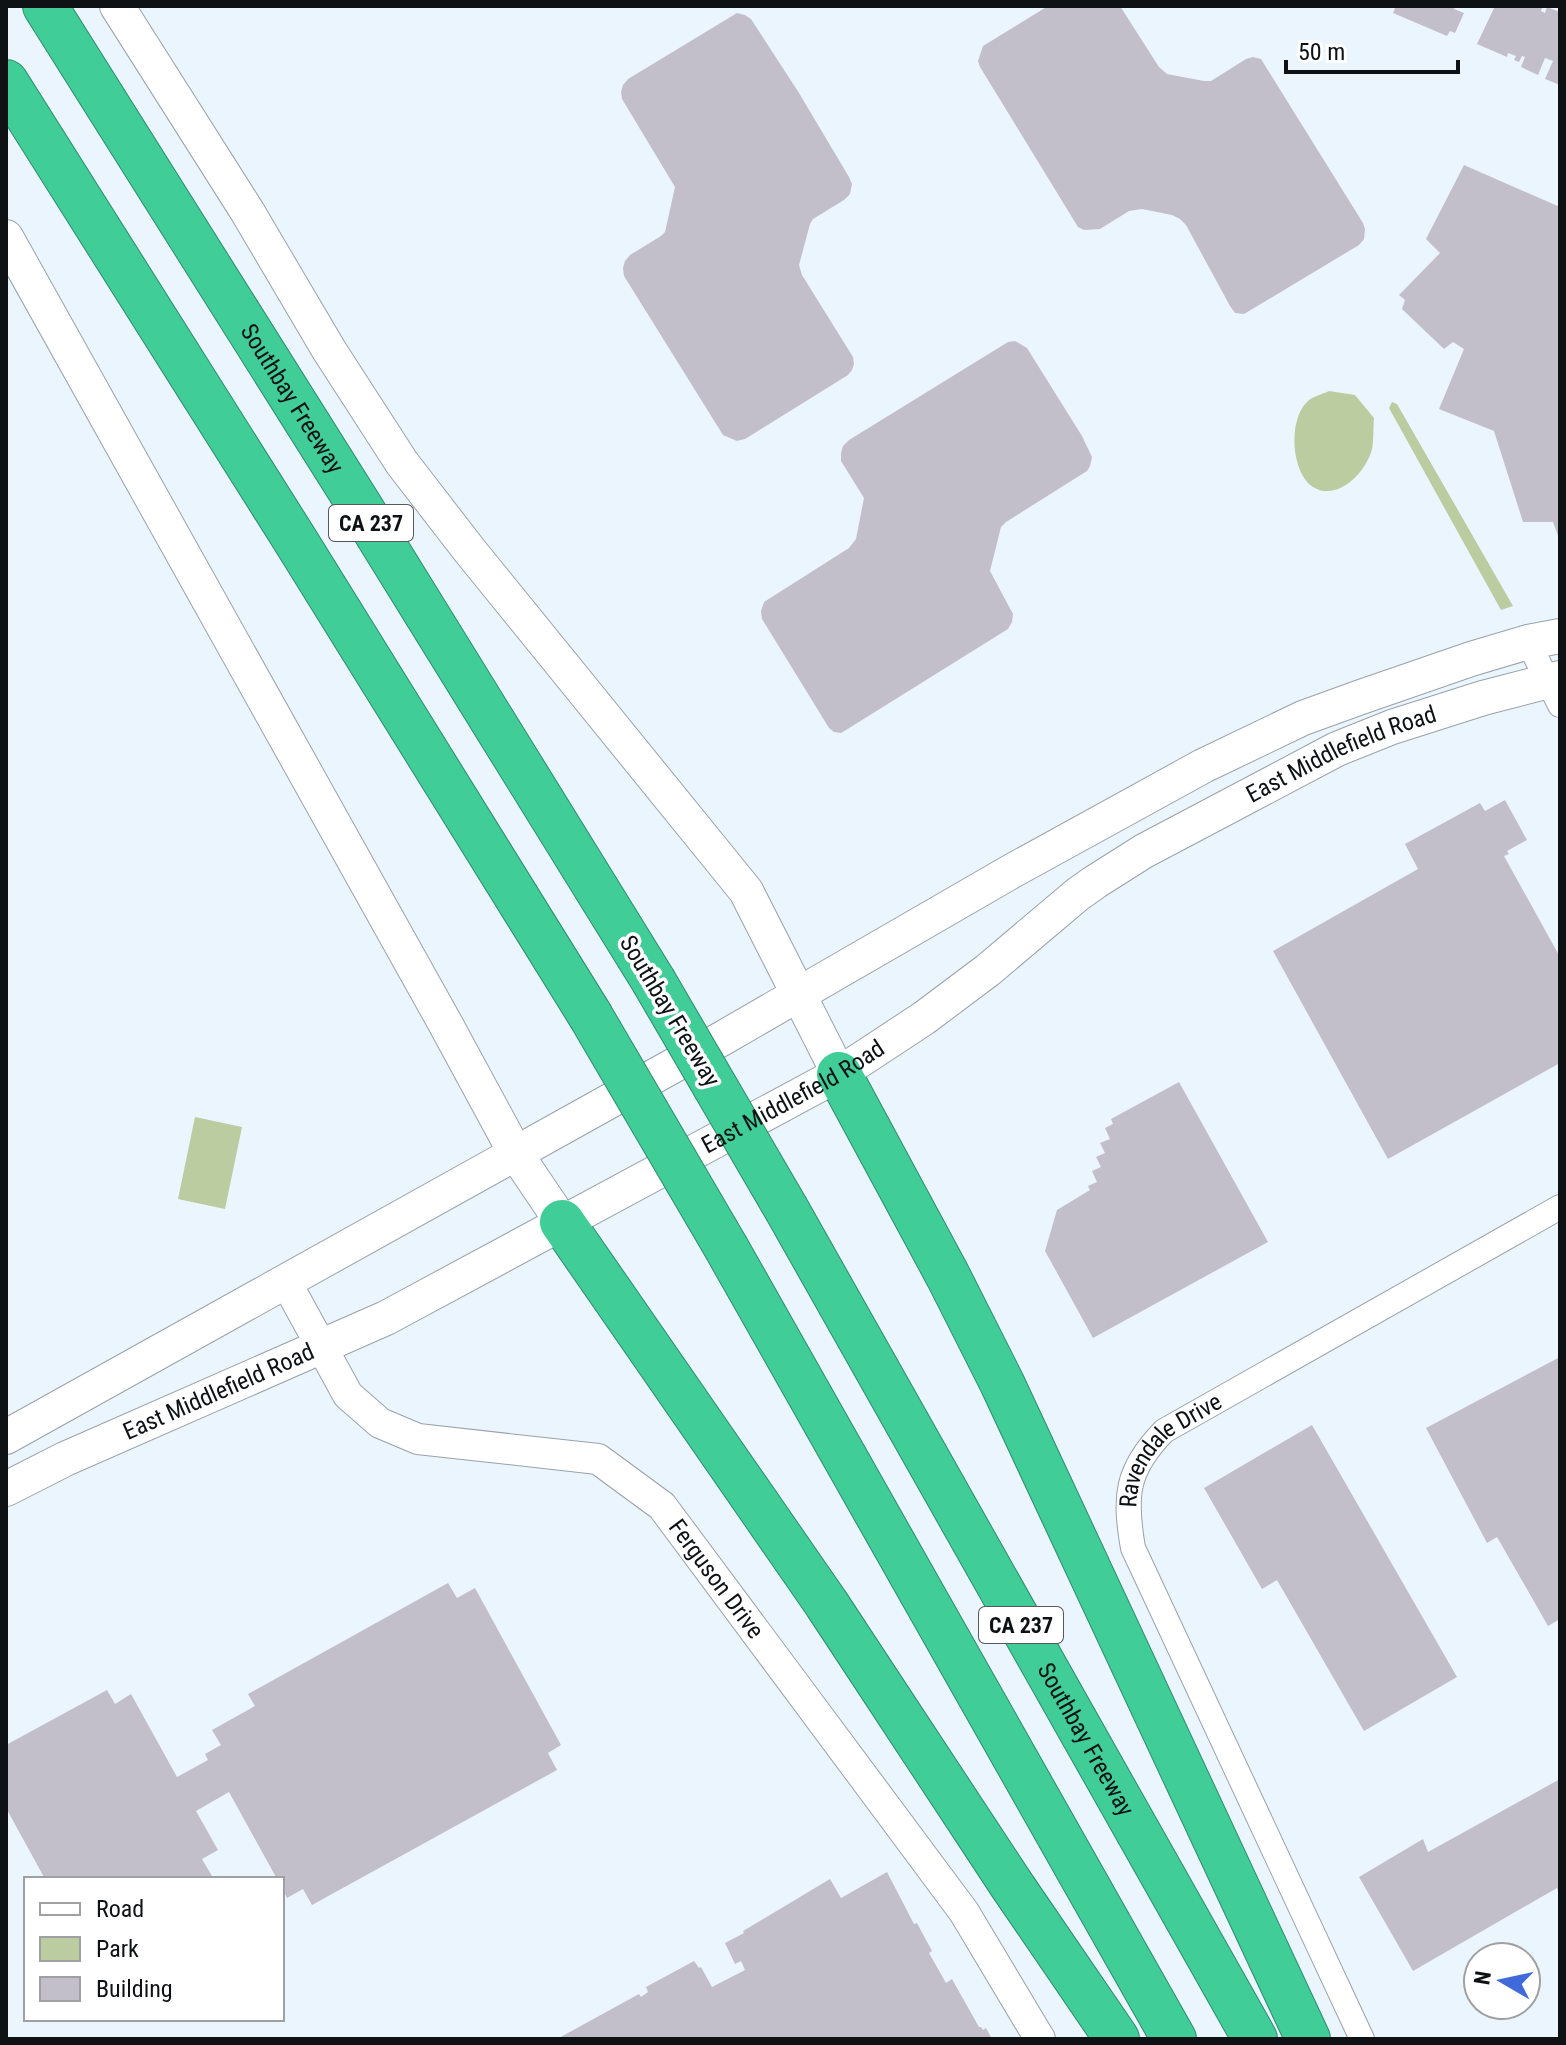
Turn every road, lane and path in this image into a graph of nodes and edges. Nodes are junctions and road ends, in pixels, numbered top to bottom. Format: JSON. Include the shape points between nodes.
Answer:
{"nodes":[{"id":1,"x":45,"y":6,"type":"edge"},
{"id":2,"x":117,"y":6,"type":"edge"},
{"id":3,"x":6,"y":82,"type":"edge"},
{"id":4,"x":6,"y":237,"type":"edge"},
{"id":5,"x":1544,"y":639,"type":"edge"},
{"id":6,"x":1556,"y":688,"type":"edge"},
{"id":7,"x":800,"y":995,"type":"junction"},
{"id":8,"x":839,"y":1074,"type":"junction"},
{"id":9,"x":516,"y":1154,"type":"junction"},
{"id":10,"x":1560,"y":1207,"type":"edge"},
{"id":11,"x":562,"y":1222,"type":"junction"},
{"id":12,"x":286,"y":1282,"type":"junction"},
{"id":13,"x":321,"y":1347,"type":"junction"},
{"id":14,"x":6,"y":1437,"type":"edge"},
{"id":15,"x":6,"y":1489,"type":"edge"},
{"id":16,"x":1040,"y":2039,"type":"edge"},
{"id":17,"x":1117,"y":2039,"type":"edge"},
{"id":18,"x":1174,"y":2039,"type":"edge"},
{"id":19,"x":1255,"y":2039,"type":"edge"},
{"id":20,"x":1308,"y":2039,"type":"edge"},
{"id":21,"x":1362,"y":2039,"type":"edge"}],
"edges":[{"from":1,"to":19,"type":"highway","name":"Southbay Freeway","number":"CA 237","bridge":true,"via":[[653,980]]},
{"from":2,"to":7,"type":"main road","via":[[402,463],[746,891]]},
{"from":3,"to":18,"type":"highway","number":"CA 237","bridge":true,"via":[[590,1015]]},
{"from":4,"to":9,"type":"main road"},
{"from":5,"to":6,"type":"street"},
{"from":5,"to":7,"type":"main road","name":"East Middlefield Road","via":[[1361,697],[1248,744],[1012,871]]},
{"from":6,"to":8,"type":"main road","name":"East Middlefield Road","via":[[1473,701],[1392,727],[1337,749],[1144,851],[1078,894],[924,1018]]},
{"from":7,"to":8,"type":"main road"},
{"from":7,"to":9,"type":"main road","name":"East Middlefield Road"},
{"from":8,"to":11,"type":"main road","name":"East Middlefield Road"},
{"from":8,"to":20,"type":"highway","via":[[1002,1383]]},
{"from":9,"to":11,"type":"main road"},
{"from":9,"to":12,"type":"main road","name":"East Middlefield Road"},
{"from":10,"to":21,"type":"street","name":"Ravendale Drive","via":[[1164,1431],[1135,1467],[1127,1517],[1133,1548]]},
{"from":11,"to":13,"type":"main road","name":"East Middlefield Road","via":[[411,1306]]},
{"from":11,"to":17,"type":"highway","via":[[826,1603]]},
{"from":12,"to":13,"type":"street","name":"Ferguson Drive"},
{"from":12,"to":14,"type":"main road","name":"East Middlefield Road"},
{"from":13,"to":15,"type":"main road","name":"East Middlefield Road"},
{"from":13,"to":16,"type":"street","name":"Ferguson Drive","via":[[348,1395],[380,1423],[418,1439],[598,1459],[662,1506],[964,1912]]}]}
